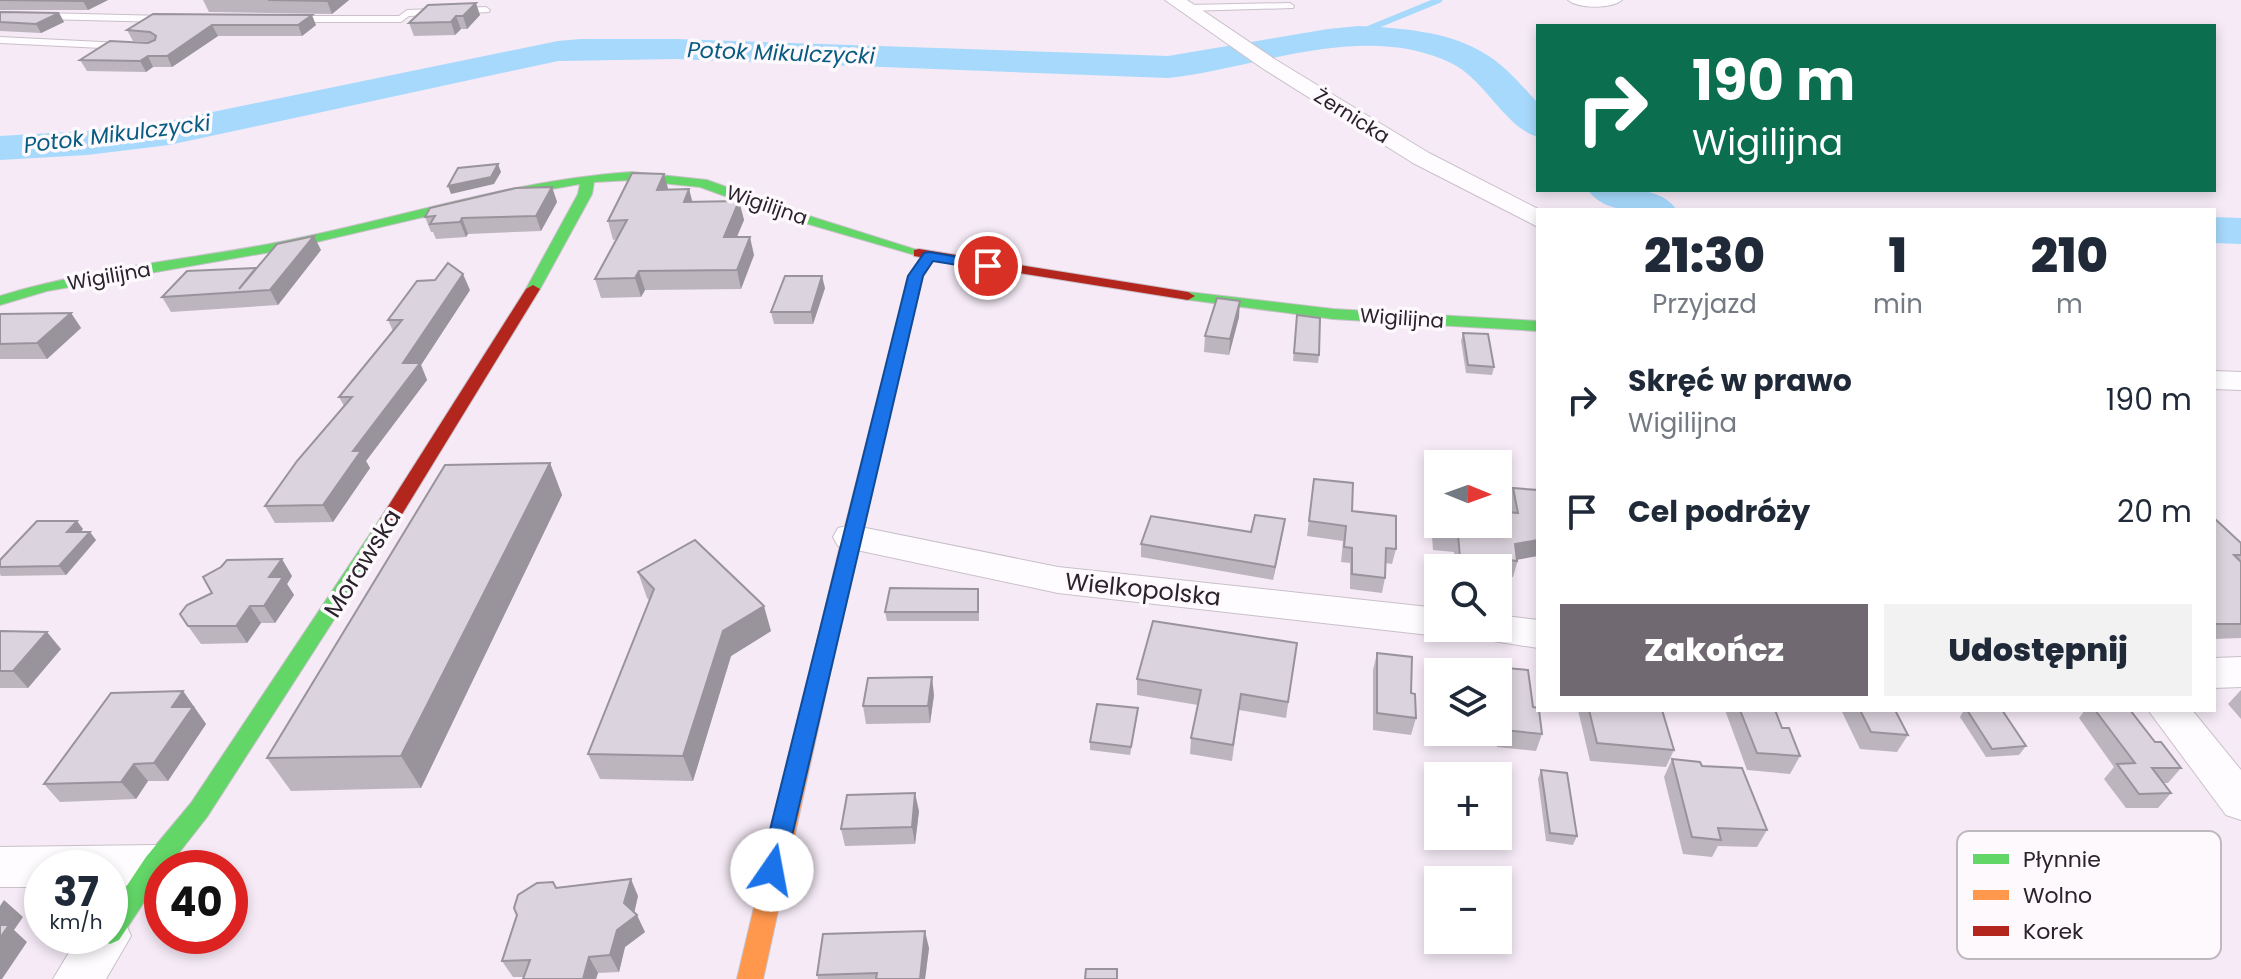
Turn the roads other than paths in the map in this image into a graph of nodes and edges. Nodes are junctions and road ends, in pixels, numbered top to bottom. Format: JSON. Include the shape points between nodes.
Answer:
{"nodes":[{"id":1,"x":1577,"y":0,"type":"edge"},
{"id":2,"x":1613,"y":0,"type":"edge"},
{"id":3,"x":1180,"y":4,"type":"edge"},
{"id":4,"x":1290,"y":6,"type":"dead end"},
{"id":5,"x":486,"y":10,"type":"dead end"},
{"id":6,"x":0,"y":15,"type":"edge"},
{"id":7,"x":174,"y":19,"type":"edge"},
{"id":8,"x":279,"y":19,"type":"edge"},
{"id":9,"x":0,"y":40,"type":"edge"},
{"id":10,"x":139,"y":47,"type":"edge"},
{"id":11,"x":588,"y":179,"type":"junction"},
{"id":12,"x":1536,"y":218,"type":"edge"},
{"id":13,"x":929,"y":256,"type":"junction"},
{"id":14,"x":0,"y":301,"type":"edge"},
{"id":15,"x":1536,"y":326,"type":"edge"},
{"id":16,"x":851,"y":537,"type":"junction"},
{"id":17,"x":1424,"y":620,"type":"edge"},
{"id":18,"x":1512,"y":631,"type":"edge"},
{"id":19,"x":1536,"y":634,"type":"edge"},
{"id":20,"x":2241,"y":672,"type":"edge"},
{"id":21,"x":2216,"y":673,"type":"edge"},
{"id":22,"x":2170,"y":712,"type":"edge"},
{"id":23,"x":2241,"y":802,"type":"edge"},
{"id":24,"x":167,"y":850,"type":"edge"},
{"id":25,"x":144,"y":865,"type":"edge"},
{"id":26,"x":0,"y":867,"type":"edge"},
{"id":27,"x":144,"y":882,"type":"edge"},
{"id":28,"x":128,"y":906,"type":"edge"},
{"id":29,"x":95,"y":954,"type":"edge"},
{"id":30,"x":78,"y":979,"type":"edge"},
{"id":31,"x":750,"y":979,"type":"edge"}],
"edges":[{"from":1,"to":2,"type":"street"},
{"from":3,"to":4,"type":"lane"},
{"from":3,"to":12,"type":"street","name":"Żernicka","via":[[1421,158]]},
{"from":5,"to":8,"type":"lane","via":[[407,13],[401,19]]},
{"from":6,"to":7,"type":"lane"},
{"from":9,"to":10,"type":"lane"},
{"from":11,"to":13,"type":"street","name":"Wigilijna","via":[[632,176],[702,183]]},
{"from":11,"to":14,"type":"street","name":"Wigilijna","via":[[444,206],[247,253],[45,287]]},
{"from":11,"to":24,"type":"street","name":"Morawska","via":[[535,286],[343,593]]},
{"from":13,"to":15,"type":"street","name":"Wigilijna","via":[[1135,290],[1333,314]]},
{"from":13,"to":16,"type":"street","via":[[916,276]]},
{"from":16,"to":17,"type":"street","name":"Wielkopolska","via":[[1058,580]]},
{"from":16,"to":31,"type":"street","via":[[783,815]]},
{"from":18,"to":19,"type":"street"},
{"from":20,"to":21,"type":"street"},
{"from":22,"to":23,"type":"street"},
{"from":25,"to":26,"type":"street"},
{"from":27,"to":28,"type":"street","name":"Morawska"},
{"from":29,"to":30,"type":"street","name":"Morawska"}]}
